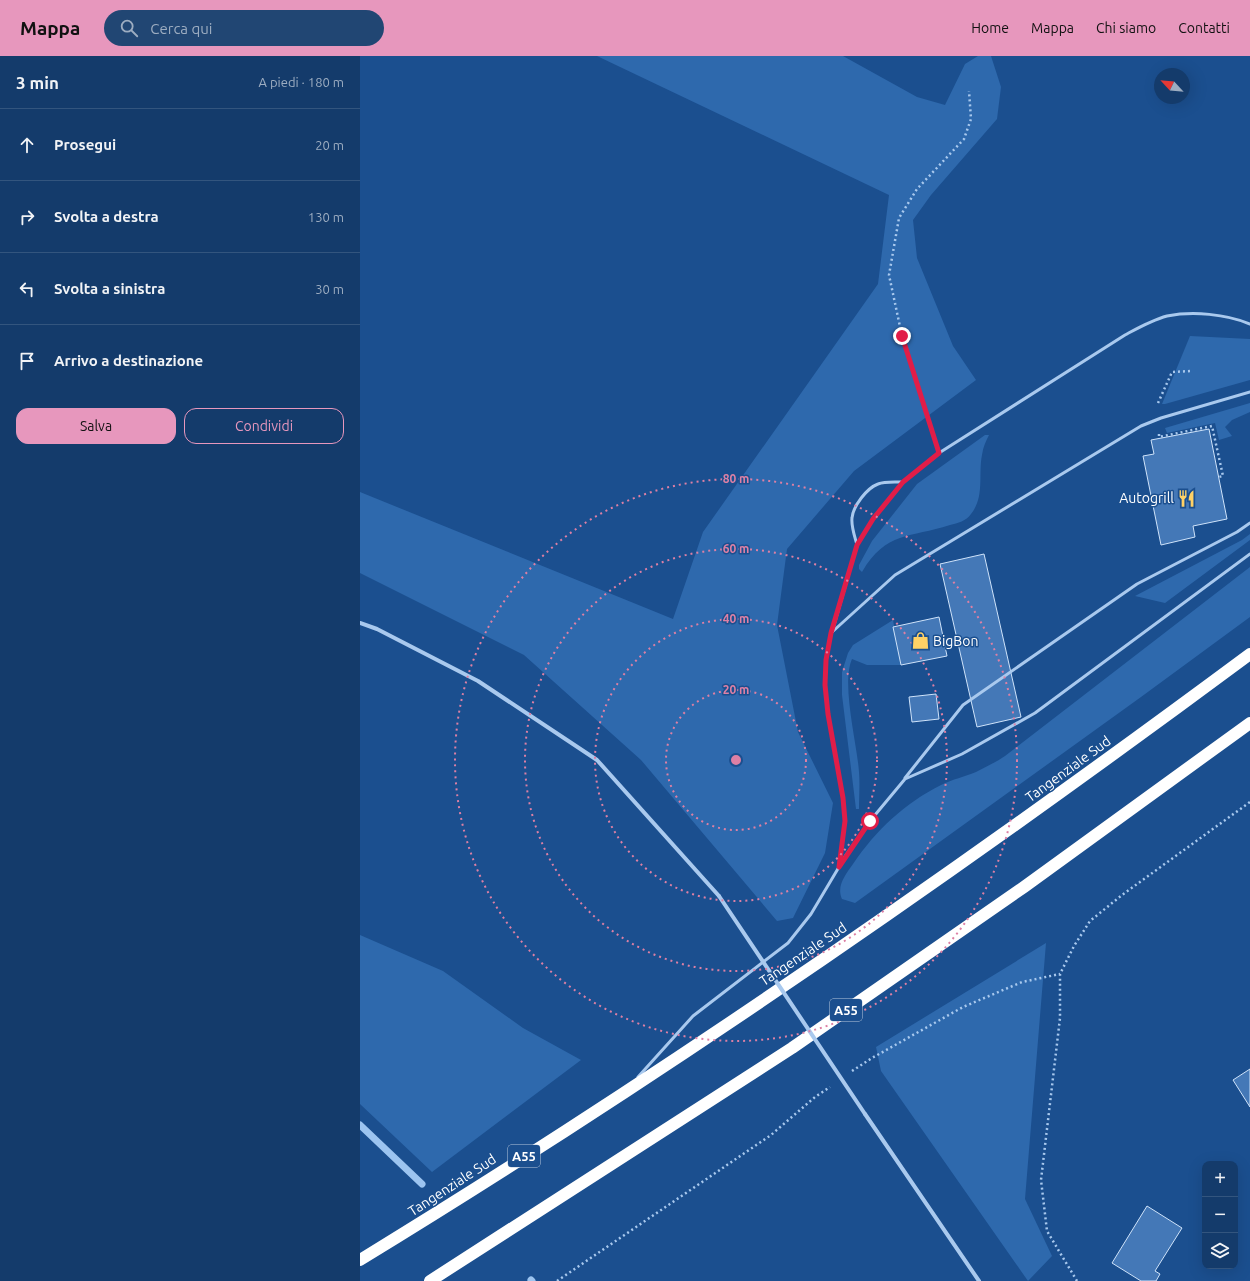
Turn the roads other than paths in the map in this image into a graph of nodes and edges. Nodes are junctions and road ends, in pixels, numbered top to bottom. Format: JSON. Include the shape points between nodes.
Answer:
{"nodes":[{"id":1,"x":1250,"y":324,"type":"edge"},
{"id":2,"x":1250,"y":392,"type":"edge"},
{"id":3,"x":903,"y":482,"type":"junction"},
{"id":4,"x":1250,"y":523,"type":"edge"},
{"id":5,"x":857,"y":545,"type":"junction"},
{"id":6,"x":1250,"y":554,"type":"edge"},
{"id":7,"x":360,"y":623,"type":"edge"},
{"id":8,"x":831,"y":633,"type":"junction"},
{"id":9,"x":1250,"y":654,"type":"edge"},
{"id":10,"x":1250,"y":723,"type":"edge"},
{"id":11,"x":905,"y":779,"type":"junction"},
{"id":12,"x":839,"y":867,"type":"junction"},
{"id":13,"x":628,"y":1089,"type":"junction"},
{"id":14,"x":360,"y":1260,"type":"edge"},
{"id":15,"x":430,"y":1281,"type":"edge"},
{"id":16,"x":979,"y":1281,"type":"edge"}],
"edges":[{"from":1,"to":3,"type":"lane","via":[[1221,316],[1188,314],[1168,316],[1145,324],[939,453]]},
{"from":2,"to":8,"type":"lane","via":[[1141,426],[895,576]]},
{"from":3,"to":5,"type":"lane","via":[[873,519]]},
{"from":3,"to":5,"type":"lane","via":[[879,484],[864,495],[852,516]]},
{"from":4,"to":11,"type":"lane","via":[[1137,584],[963,705]]},
{"from":5,"to":8,"type":"lane"},
{"from":6,"to":11,"type":"lane","via":[[1035,713],[962,754]]},
{"from":7,"to":16,"type":"street","bridge":true,"via":[[378,629],[478,681],[597,760],[719,896]]},
{"from":8,"to":12,"type":"lane","via":[[825,685],[845,821]]},
{"from":9,"to":13,"type":"highway","name":"Tangenziale Sud","number":"A55","via":[[988,845]]},
{"from":10,"to":15,"type":"highway","number":"A55","via":[[1030,882],[792,1048]]},
{"from":11,"to":12,"type":"lane","via":[[870,821]]},
{"from":12,"to":13,"type":"lane","via":[[811,914],[788,943],[693,1016]]},
{"from":13,"to":14,"type":"highway","name":"Tangenziale Sud","number":"A55"}]}
